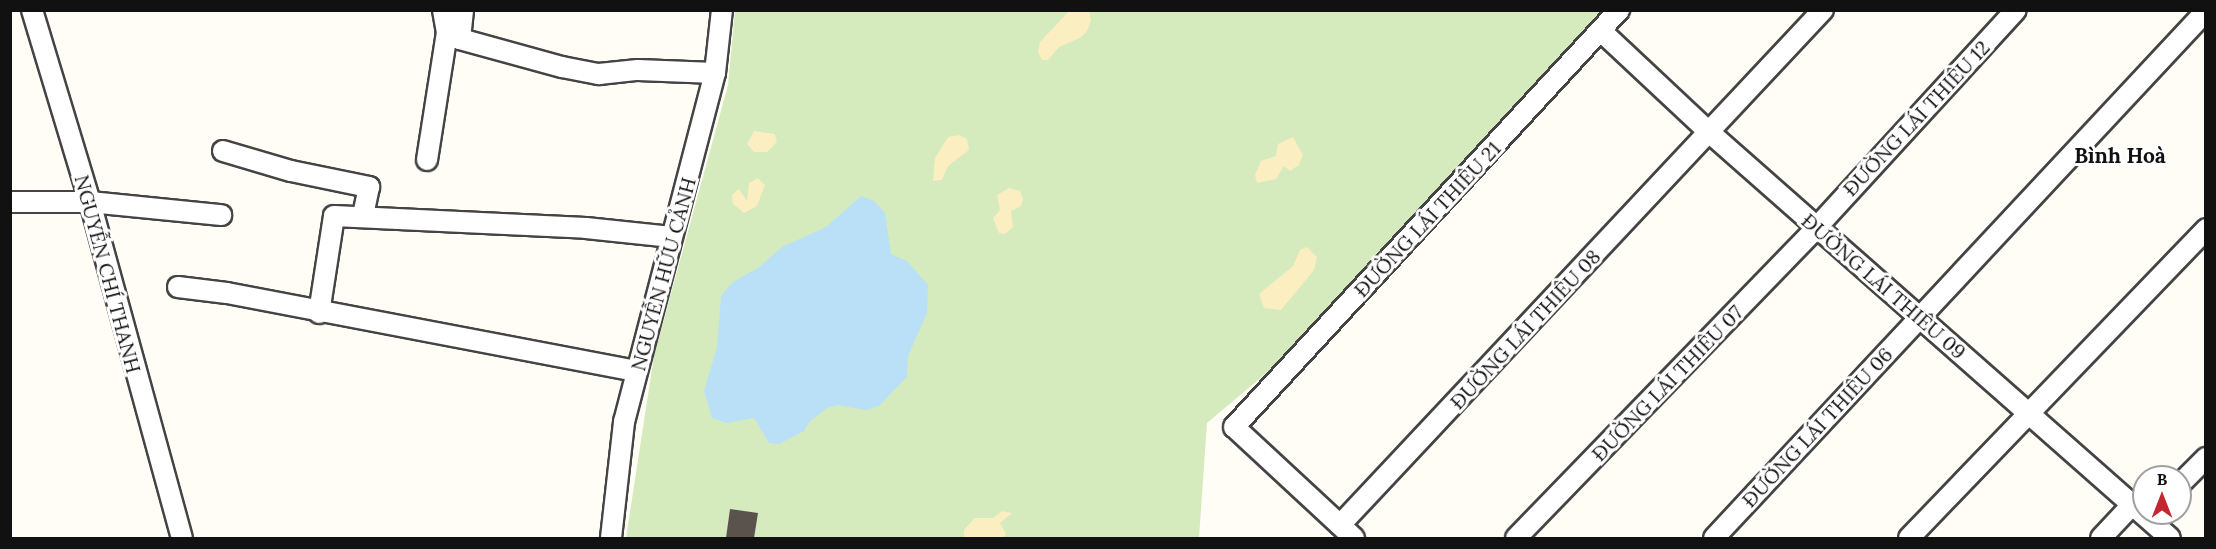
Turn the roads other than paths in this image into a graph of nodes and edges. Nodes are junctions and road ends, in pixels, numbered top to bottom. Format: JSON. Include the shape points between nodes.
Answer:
{"nodes":[{"id":1,"x":32,"y":10,"type":"edge"},
{"id":2,"x":443,"y":10,"type":"edge"},
{"id":3,"x":463,"y":10,"type":"edge"},
{"id":4,"x":722,"y":10,"type":"edge"},
{"id":5,"x":1619,"y":10,"type":"edge"},
{"id":6,"x":1823,"y":10,"type":"edge"},
{"id":7,"x":2016,"y":10,"type":"edge"},
{"id":8,"x":2205,"y":11,"type":"edge"},
{"id":9,"x":1601,"y":31,"type":"junction"},
{"id":10,"x":454,"y":36,"type":"junction"},
{"id":11,"x":715,"y":73,"type":"junction"},
{"id":12,"x":1708,"y":132,"type":"junction"},
{"id":13,"x":223,"y":151,"type":"dead end"},
{"id":14,"x":427,"y":160,"type":"dead end"},
{"id":15,"x":10,"y":202,"type":"edge"},
{"id":16,"x":90,"y":202,"type":"junction"},
{"id":17,"x":221,"y":215,"type":"dead end"},
{"id":18,"x":363,"y":216,"type":"junction"},
{"id":19,"x":1817,"y":227,"type":"junction"},
{"id":20,"x":2205,"y":229,"type":"edge"},
{"id":21,"x":672,"y":237,"type":"junction"},
{"id":22,"x":178,"y":287,"type":"dead end"},
{"id":23,"x":319,"y":313,"type":"junction"},
{"id":24,"x":1919,"y":316,"type":"junction"},
{"id":25,"x":637,"y":372,"type":"junction"},
{"id":26,"x":2028,"y":411,"type":"junction"},
{"id":27,"x":2205,"y":458,"type":"edge"},
{"id":28,"x":2192,"y":472,"type":"edge"},
{"id":29,"x":2132,"y":505,"type":"joint"},
{"id":30,"x":2158,"y":525,"type":"edge"},
{"id":31,"x":1347,"y":532,"type":"edge"},
{"id":32,"x":182,"y":538,"type":"edge"},
{"id":33,"x":611,"y":538,"type":"edge"},
{"id":34,"x":1516,"y":538,"type":"edge"},
{"id":35,"x":1714,"y":538,"type":"edge"},
{"id":36,"x":1909,"y":538,"type":"edge"},
{"id":37,"x":2101,"y":538,"type":"edge"},
{"id":38,"x":2170,"y":538,"type":"edge"}],
"edges":[{"from":1,"to":16,"type":"street","name":"NGUYỄN CHÍ THANH"},
{"from":2,"to":10,"type":"street"},
{"from":3,"to":10,"type":"street"},
{"from":4,"to":11,"type":"street","name":"NGUYỄN HỮU CẢNH"},
{"from":5,"to":9,"type":"street","name":"ĐƯỜNG LÁI THIÊU 21"},
{"from":6,"to":12,"type":"street","name":"ĐƯỜNG LÁI THIÊU 08"},
{"from":7,"to":19,"type":"street","name":"ĐƯỜNG LÁI THIÊU 12"},
{"from":8,"to":24,"type":"street","name":"ĐƯỜNG LÁI THIÊU 06"},
{"from":9,"to":12,"type":"street","name":"ĐƯỜNG LÁI THIÊU 09"},
{"from":9,"to":31,"type":"street","name":"ĐƯỜNG LÁI THIÊU 21","via":[[1234,427]]},
{"from":10,"to":11,"type":"street","via":[[598,74],[638,70]]},
{"from":10,"to":14,"type":"street"},
{"from":11,"to":21,"type":"street","name":"NGUYỄN HỮU CẢNH"},
{"from":12,"to":19,"type":"street","name":"ĐƯỜNG LÁI THIÊU 09"},
{"from":12,"to":31,"type":"street","name":"ĐƯỜNG LÁI THIÊU 08"},
{"from":13,"to":18,"type":"street","via":[[291,171],[369,187]]},
{"from":15,"to":16,"type":"street"},
{"from":16,"to":17,"type":"street"},
{"from":16,"to":32,"type":"street","name":"NGUYỄN CHÍ THANH"},
{"from":18,"to":21,"type":"street","via":[[586,228]]},
{"from":18,"to":23,"type":"street","via":[[334,216]]},
{"from":19,"to":24,"type":"street","name":"ĐƯỜNG LÁI THIÊU 09"},
{"from":19,"to":34,"type":"street","name":"ĐƯỜNG LÁI THIÊU 07"},
{"from":20,"to":26,"type":"street"},
{"from":21,"to":25,"type":"street","name":"NGUYỄN HỮU CẢNH"},
{"from":22,"to":23,"type":"street","via":[[227,292]]},
{"from":23,"to":25,"type":"street"},
{"from":24,"to":26,"type":"street","name":"ĐƯỜNG LÁI THIÊU 09"},
{"from":24,"to":35,"type":"street","name":"ĐƯỜNG LÁI THIÊU 06"},
{"from":25,"to":33,"type":"street","name":"NGUYỄN HỮU CẢNH","via":[[621,439]]},
{"from":26,"to":29,"type":"street","name":"ĐƯỜNG LÁI THIÊU 09"},
{"from":26,"to":36,"type":"street"},
{"from":27,"to":28,"type":"street"},
{"from":29,"to":37,"type":"street"},
{"from":30,"to":38,"type":"street","name":"ĐƯỜNG LÁI THIÊU 09"}]}
